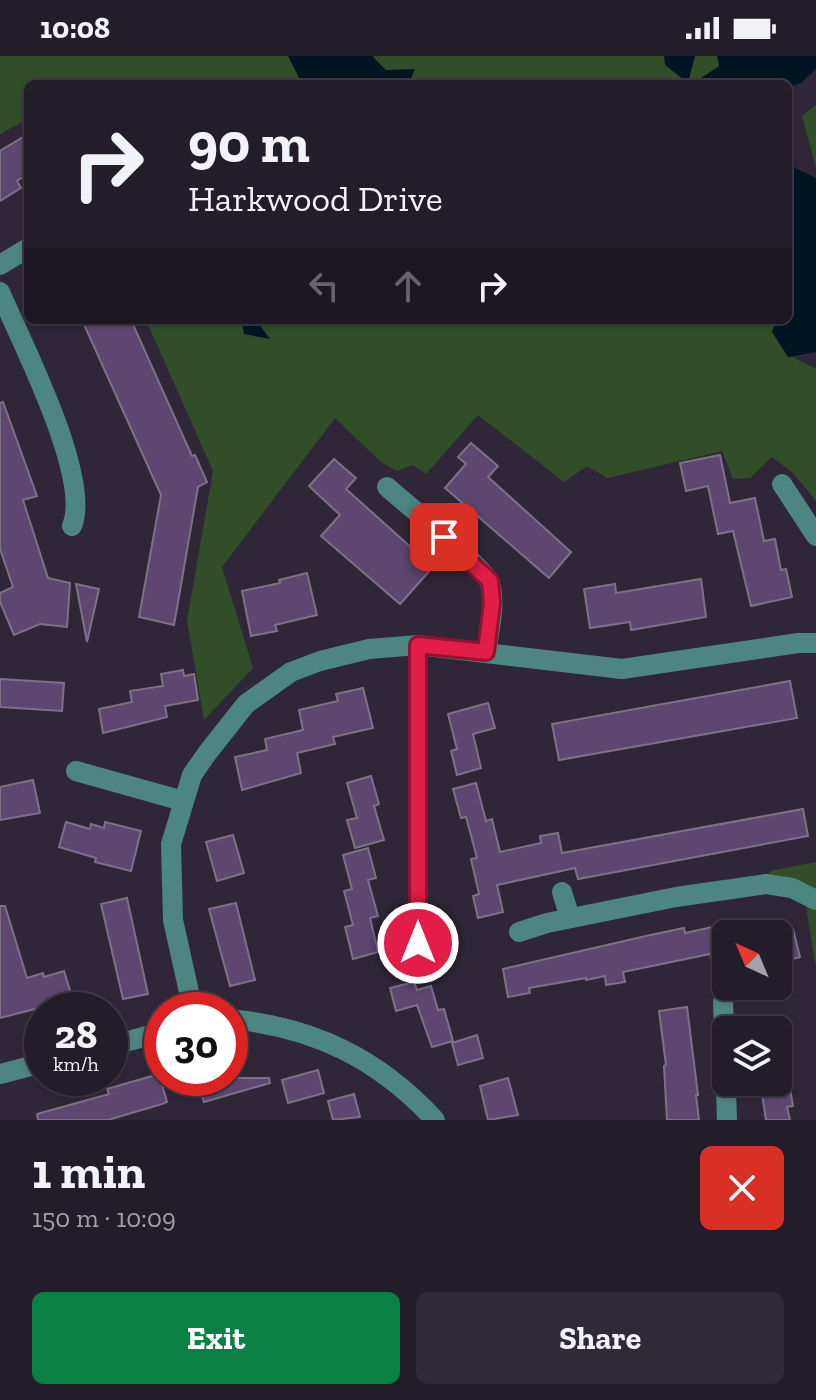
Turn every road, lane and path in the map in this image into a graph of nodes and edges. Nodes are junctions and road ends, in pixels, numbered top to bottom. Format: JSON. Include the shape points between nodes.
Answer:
{"nodes":[{"id":1,"x":24,"y":250,"type":"edge"},
{"id":2,"x":0,"y":265,"type":"edge"},
{"id":3,"x":0,"y":292,"type":"edge"},
{"id":4,"x":782,"y":484,"type":"dead end"},
{"id":5,"x":387,"y":487,"type":"dead end"},
{"id":6,"x":72,"y":526,"type":"dead end"},
{"id":7,"x":816,"y":536,"type":"edge"},
{"id":8,"x":816,"y":643,"type":"edge"},
{"id":9,"x":418,"y":645,"type":"junction"},
{"id":10,"x":486,"y":652,"type":"junction"},
{"id":11,"x":76,"y":771,"type":"dead end"},
{"id":12,"x":183,"y":801,"type":"junction"},
{"id":13,"x":562,"y":892,"type":"dead end"},
{"id":14,"x":816,"y":900,"type":"edge"},
{"id":15,"x":570,"y":918,"type":"junction"},
{"id":16,"x":519,"y":932,"type":"dead end"},
{"id":17,"x":418,"y":943,"type":"dead end"},
{"id":18,"x":189,"y":992,"type":"edge"},
{"id":19,"x":723,"y":1001,"type":"dead end"},
{"id":20,"x":248,"y":1022,"type":"edge"},
{"id":21,"x":24,"y":1068,"type":"edge"},
{"id":22,"x":0,"y":1074,"type":"edge"},
{"id":23,"x":435,"y":1120,"type":"edge"},
{"id":24,"x":727,"y":1120,"type":"edge"}],
"edges":[{"from":1,"to":2,"type":"street"},
{"from":3,"to":6,"type":"street","via":[[64,443],[75,490]]},
{"from":4,"to":7,"type":"street"},
{"from":5,"to":10,"type":"street","via":[[490,581]]},
{"from":8,"to":10,"type":"street","via":[[622,669]]},
{"from":9,"to":10,"type":"street"},
{"from":9,"to":12,"type":"street","via":[[320,661],[265,689],[225,728],[192,775]]},
{"from":9,"to":17,"type":"street"},
{"from":11,"to":12,"type":"street"},
{"from":12,"to":18,"type":"street","via":[[170,868],[173,920]]},
{"from":13,"to":15,"type":"street"},
{"from":14,"to":15,"type":"street","via":[[792,888],[766,884]]},
{"from":15,"to":16,"type":"street"},
{"from":19,"to":24,"type":"street"},
{"from":20,"to":23,"type":"street","via":[[291,1029],[353,1053],[386,1074]]},
{"from":21,"to":22,"type":"street"}]}
